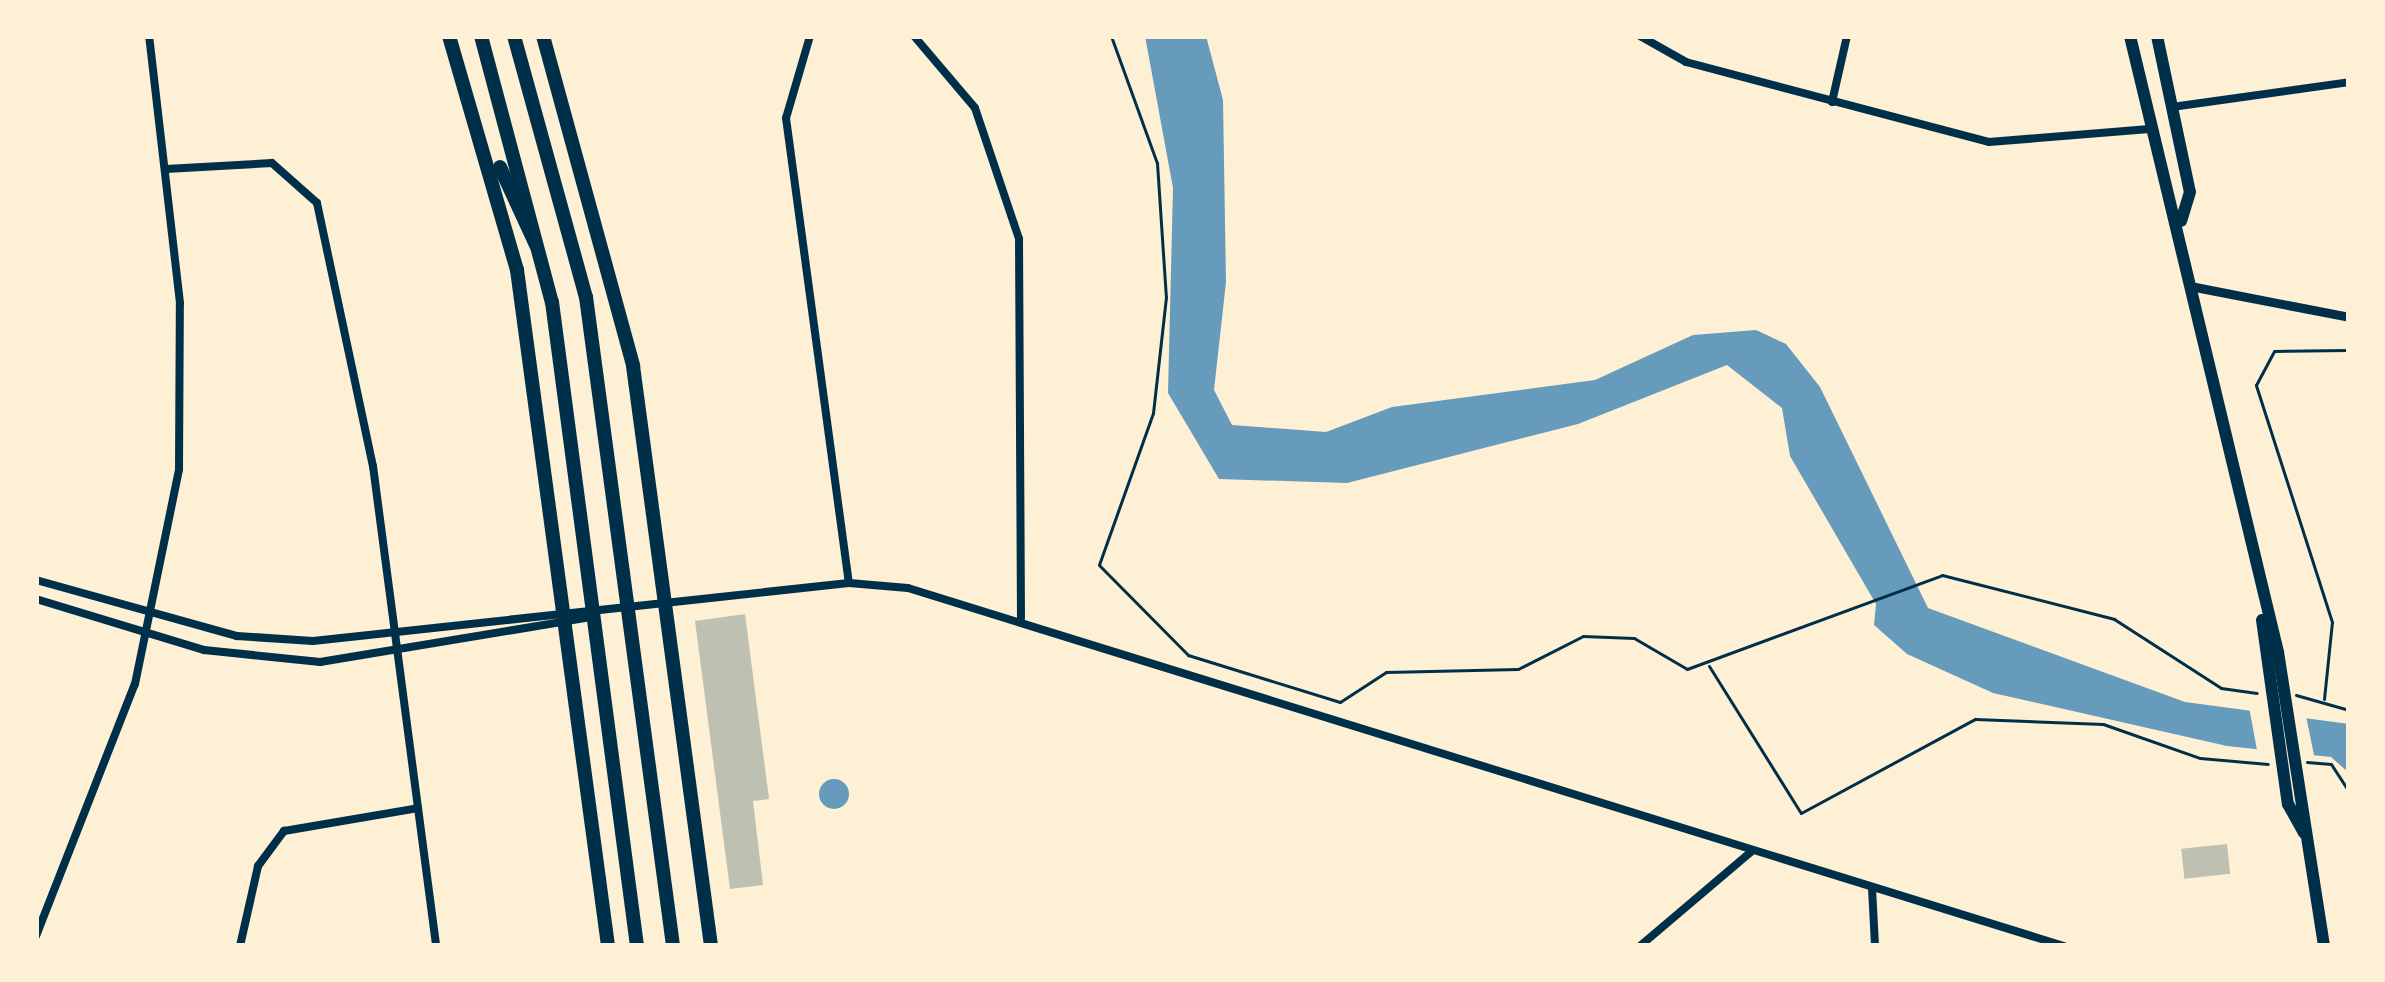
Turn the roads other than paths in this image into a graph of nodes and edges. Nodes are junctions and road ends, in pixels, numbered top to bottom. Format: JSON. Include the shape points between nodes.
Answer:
{"nodes":[{"id":1,"x":149,"y":36,"type":"edge"},
{"id":2,"x":449,"y":36,"type":"edge"},
{"id":3,"x":481,"y":36,"type":"edge"},
{"id":4,"x":514,"y":36,"type":"edge"},
{"id":5,"x":543,"y":36,"type":"edge"},
{"id":6,"x":810,"y":36,"type":"edge"},
{"id":7,"x":914,"y":36,"type":"edge"},
{"id":8,"x":1640,"y":36,"type":"edge"},
{"id":9,"x":1847,"y":36,"type":"edge"},
{"id":10,"x":2130,"y":36,"type":"edge"},
{"id":11,"x":2157,"y":36,"type":"edge"},
{"id":12,"x":2349,"y":82,"type":"edge"},
{"id":13,"x":1832,"y":102,"type":"junction"},
{"id":14,"x":2171,"y":108,"type":"junction"},
{"id":15,"x":2149,"y":129,"type":"junction"},
{"id":16,"x":482,"y":130,"type":"junction"},
{"id":17,"x":166,"y":169,"type":"junction"},
{"id":18,"x":2181,"y":221,"type":"junction"},
{"id":19,"x":545,"y":265,"type":"junction"},
{"id":20,"x":2195,"y":287,"type":"junction"},
{"id":21,"x":2349,"y":317,"type":"edge"},
{"id":22,"x":36,"y":580,"type":"edge"},
{"id":23,"x":849,"y":583,"type":"junction"},
{"id":24,"x":36,"y":599,"type":"edge"},
{"id":25,"x":667,"y":607,"type":"junction"},
{"id":26,"x":629,"y":612,"type":"junction"},
{"id":27,"x":154,"y":613,"type":"junction"},
{"id":28,"x":594,"y":616,"type":"junction"},
{"id":29,"x":2262,"y":617,"type":"junction"},
{"id":30,"x":1021,"y":618,"type":"junction"},
{"id":31,"x":565,"y":621,"type":"junction"},
{"id":32,"x":149,"y":631,"type":"junction"},
{"id":33,"x":395,"y":636,"type":"junction"},
{"id":34,"x":397,"y":650,"type":"junction"},
{"id":35,"x":418,"y":808,"type":"junction"},
{"id":36,"x":2304,"y":834,"type":"junction"},
{"id":37,"x":1753,"y":850,"type":"junction"},
{"id":38,"x":1872,"y":888,"type":"junction"},
{"id":39,"x":36,"y":936,"type":"edge"},
{"id":40,"x":240,"y":946,"type":"edge"},
{"id":41,"x":436,"y":946,"type":"edge"},
{"id":42,"x":608,"y":946,"type":"edge"},
{"id":43,"x":637,"y":946,"type":"edge"},
{"id":44,"x":673,"y":946,"type":"edge"},
{"id":45,"x":711,"y":946,"type":"edge"},
{"id":46,"x":1640,"y":946,"type":"edge"},
{"id":47,"x":1875,"y":946,"type":"edge"},
{"id":48,"x":2064,"y":946,"type":"edge"},
{"id":49,"x":2324,"y":946,"type":"edge"}],
"edges":[{"from":1,"to":17,"type":"street"},
{"from":2,"to":16,"type":"highway"},
{"from":3,"to":19,"type":"highway"},
{"from":4,"to":26,"type":"highway","via":[[578,259]]},
{"from":5,"to":25,"type":"highway","via":[[618,292]]},
{"from":6,"to":23,"type":"street","via":[[785,106]]},
{"from":7,"to":30,"type":"street","via":[[975,108],[1019,239]]},
{"from":8,"to":13,"type":"street","via":[[1686,62]]},
{"from":9,"to":13,"type":"street"},
{"from":10,"to":15,"type":"main road"},
{"from":11,"to":14,"type":"main road"},
{"from":12,"to":14,"type":"street"},
{"from":13,"to":15,"type":"street","via":[[1990,142]]},
{"from":14,"to":18,"type":"main road","via":[[2190,192]]},
{"from":15,"to":18,"type":"main road","via":[[2163,199]]},
{"from":16,"to":19,"type":"highway"},
{"from":16,"to":31,"type":"highway","via":[[524,307]]},
{"from":17,"to":27,"type":"street","via":[[182,402]]},
{"from":17,"to":33,"type":"street","via":[[272,164],[317,203],[349,325]]},
{"from":18,"to":20,"type":"main road"},
{"from":19,"to":28,"type":"highway"},
{"from":20,"to":21,"type":"street"},
{"from":20,"to":29,"type":"main road"},
{"from":22,"to":27,"type":"street"},
{"from":23,"to":25,"type":"street"},
{"from":23,"to":30,"type":"street"},
{"from":24,"to":32,"type":"street"},
{"from":25,"to":26,"type":"street"},
{"from":25,"to":45,"type":"highway"},
{"from":26,"to":28,"type":"street"},
{"from":26,"to":44,"type":"highway"},
{"from":27,"to":32,"type":"street"},
{"from":27,"to":33,"type":"street","via":[[272,640]]},
{"from":28,"to":31,"type":"street"},
{"from":28,"to":43,"type":"highway"},
{"from":29,"to":36,"type":"main road","via":[[2278,652],[2309,806]]},
{"from":29,"to":36,"type":"main road","via":[[2258,651],[2288,804]]},
{"from":30,"to":37,"type":"street"},
{"from":31,"to":33,"type":"street"},
{"from":31,"to":34,"type":"street"},
{"from":31,"to":42,"type":"highway"},
{"from":32,"to":34,"type":"street","via":[[277,661]]},
{"from":32,"to":39,"type":"street"},
{"from":33,"to":34,"type":"street"},
{"from":34,"to":35,"type":"street"},
{"from":35,"to":40,"type":"street","via":[[284,831],[258,866]]},
{"from":35,"to":41,"type":"street"},
{"from":36,"to":49,"type":"main road"},
{"from":37,"to":38,"type":"street"},
{"from":37,"to":46,"type":"street"},
{"from":38,"to":47,"type":"street"},
{"from":38,"to":48,"type":"street"}]}
